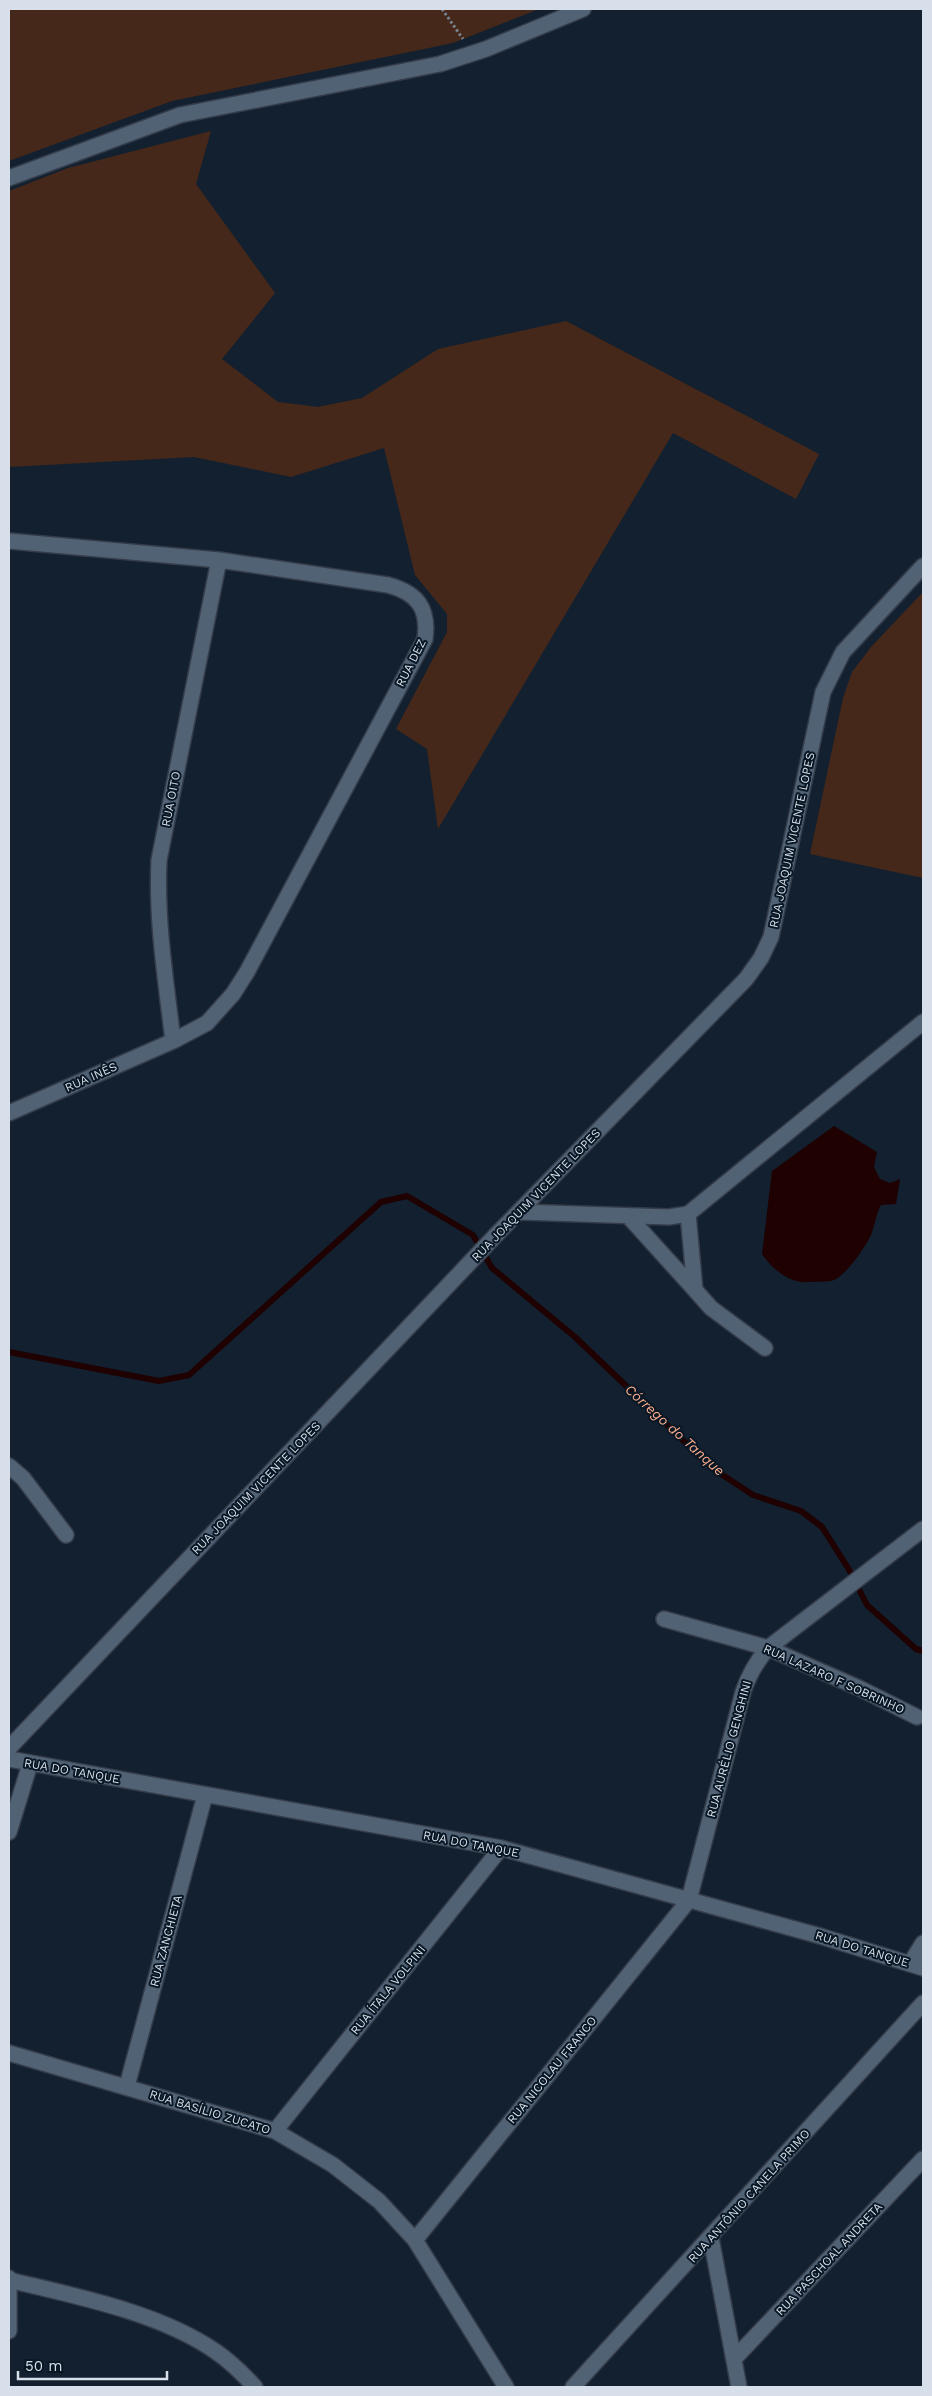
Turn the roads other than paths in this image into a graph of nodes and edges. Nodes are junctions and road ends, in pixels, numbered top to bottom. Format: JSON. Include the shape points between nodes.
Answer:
{"nodes":[{"id":1,"x":583,"y":9,"type":"edge"},
{"id":2,"x":9,"y":178,"type":"edge"},
{"id":3,"x":9,"y":541,"type":"edge"},
{"id":4,"x":219,"y":560,"type":"junction"},
{"id":5,"x":923,"y":566,"type":"edge"},
{"id":6,"x":923,"y":1022,"type":"edge"},
{"id":7,"x":173,"y":1041,"type":"junction"},
{"id":8,"x":9,"y":1113,"type":"edge"},
{"id":9,"x":520,"y":1212,"type":"junction"},
{"id":10,"x":688,"y":1214,"type":"junction"},
{"id":11,"x":629,"y":1217,"type":"junction"},
{"id":12,"x":695,"y":1290,"type":"junction"},
{"id":13,"x":765,"y":1348,"type":"dead end"},
{"id":14,"x":9,"y":1466,"type":"edge"},
{"id":15,"x":923,"y":1530,"type":"edge"},
{"id":16,"x":66,"y":1535,"type":"dead end"},
{"id":17,"x":664,"y":1618,"type":"dead end"},
{"id":18,"x":768,"y":1648,"type":"junction"},
{"id":19,"x":917,"y":1716,"type":"dead end"},
{"id":20,"x":9,"y":1748,"type":"edge"},
{"id":21,"x":9,"y":1759,"type":"edge"},
{"id":22,"x":30,"y":1764,"type":"junction"},
{"id":23,"x":205,"y":1795,"type":"junction"},
{"id":24,"x":9,"y":1832,"type":"edge"},
{"id":25,"x":501,"y":1848,"type":"junction"},
{"id":26,"x":689,"y":1900,"type":"junction"},
{"id":27,"x":923,"y":1943,"type":"edge"},
{"id":28,"x":916,"y":1966,"type":"edge"},
{"id":29,"x":923,"y":2003,"type":"edge"},
{"id":30,"x":9,"y":2053,"type":"edge"},
{"id":31,"x":127,"y":2086,"type":"junction"},
{"id":32,"x":274,"y":2131,"type":"junction"},
{"id":33,"x":923,"y":2159,"type":"edge"},
{"id":34,"x":711,"y":2238,"type":"junction"},
{"id":35,"x":415,"y":2240,"type":"junction"},
{"id":36,"x":9,"y":2279,"type":"edge"},
{"id":37,"x":9,"y":2331,"type":"edge"},
{"id":38,"x":734,"y":2359,"type":"junction"},
{"id":39,"x":255,"y":2387,"type":"edge"},
{"id":40,"x":506,"y":2387,"type":"edge"},
{"id":41,"x":573,"y":2387,"type":"edge"},
{"id":42,"x":740,"y":2387,"type":"edge"}],
"edges":[{"from":1,"to":2,"type":"street","via":[[473,54],[440,64],[180,115]]},
{"from":3,"to":4,"type":"street","name":"RUA DEZ"},
{"from":4,"to":7,"type":"street","name":"RUA OITO","via":[[159,860],[160,932]]},
{"from":4,"to":7,"type":"street","name":"RUA DEZ","via":[[402,588],[415,598],[427,623],[425,639],[234,994],[207,1023]]},
{"from":5,"to":9,"type":"street","name":"RUA JOAQUIM VICENTE LOPES","via":[[843,652],[823,692],[771,937],[761,958],[746,979]]},
{"from":6,"to":10,"type":"street"},
{"from":7,"to":8,"type":"street","name":"RUA INÊS"},
{"from":9,"to":11,"type":"street"},
{"from":9,"to":20,"type":"street","name":"RUA JOAQUIM VICENTE LOPES"},
{"from":10,"to":11,"type":"street"},
{"from":10,"to":12,"type":"street"},
{"from":11,"to":12,"type":"street"},
{"from":12,"to":13,"type":"street","via":[[711,1308]]},
{"from":14,"to":16,"type":"street","via":[[23,1478]]},
{"from":15,"to":18,"type":"street","name":"RUA AURÉLIO GENGHINI"},
{"from":17,"to":18,"type":"street","name":"RUA LAZARO F SOBRINHO"},
{"from":18,"to":19,"type":"street","name":"RUA LAZARO F SOBRINHO"},
{"from":18,"to":26,"type":"street","name":"RUA AURÉLIO GENGHINI","via":[[748,1676]]},
{"from":21,"to":22,"type":"street","name":"RUA DO TANQUE"},
{"from":22,"to":23,"type":"street","name":"RUA DO TANQUE"},
{"from":22,"to":24,"type":"street"},
{"from":23,"to":25,"type":"street","name":"RUA DO TANQUE"},
{"from":23,"to":31,"type":"street","name":"RUA ZANCHIETA"},
{"from":25,"to":26,"type":"street","name":"RUA DO TANQUE"},
{"from":25,"to":32,"type":"street","name":"RUA ÍTALA VOLPINI"},
{"from":26,"to":28,"type":"street","name":"RUA DO TANQUE"},
{"from":26,"to":35,"type":"street","name":"RUA NICOLAU FRANCO"},
{"from":27,"to":28,"type":"street"},
{"from":29,"to":34,"type":"street","name":"RUA ANTÔNIO CANELA PRIMO"},
{"from":30,"to":31,"type":"street","name":"RUA BASÍLIO ZUCATO"},
{"from":31,"to":32,"type":"street","name":"RUA BASÍLIO ZUCATO"},
{"from":32,"to":35,"type":"street","name":"RUA BASÍLIO ZUCATO","via":[[333,2165],[361,2186]]},
{"from":33,"to":38,"type":"street","name":"RUA PASCHOAL ANDRETA"},
{"from":34,"to":38,"type":"street"},
{"from":34,"to":41,"type":"street","name":"RUA ANTÔNIO CANELA PRIMO"},
{"from":35,"to":40,"type":"street","name":"RUA BASÍLIO ZUCATO"},
{"from":36,"to":37,"type":"street"},
{"from":36,"to":39,"type":"street","via":[[127,2310],[188,2335],[216,2351]]},
{"from":38,"to":42,"type":"street"}]}
